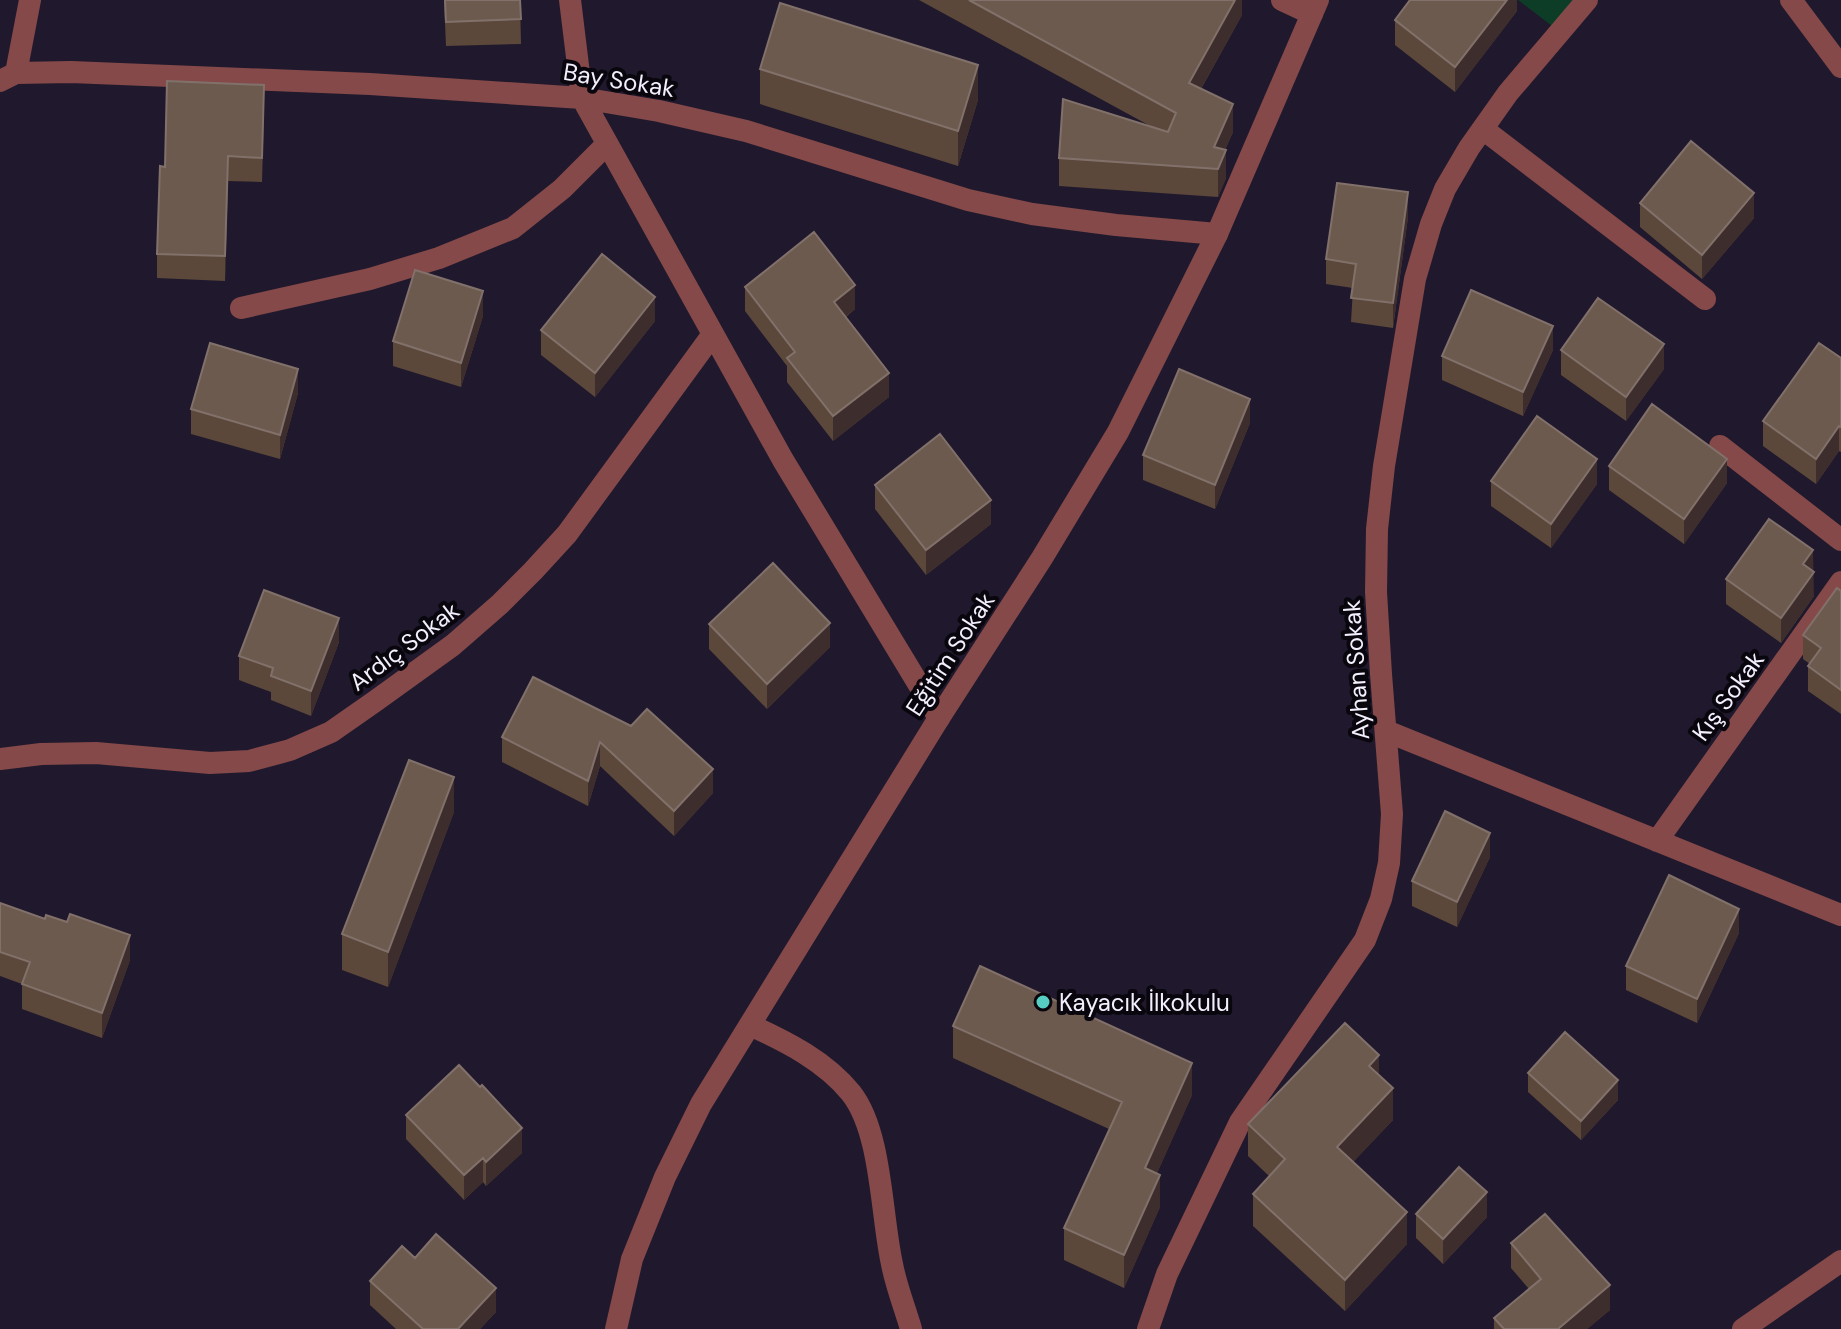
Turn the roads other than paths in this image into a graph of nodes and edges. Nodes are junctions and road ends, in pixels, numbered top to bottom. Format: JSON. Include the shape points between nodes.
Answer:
{"nodes":[{"id":1,"x":30,"y":0,"type":"edge"},
{"id":2,"x":570,"y":0,"type":"edge"},
{"id":3,"x":1282,"y":0,"type":"edge"},
{"id":4,"x":1587,"y":0,"type":"edge"},
{"id":5,"x":1791,"y":0,"type":"edge"},
{"id":6,"x":1315,"y":7,"type":"edge"},
{"id":7,"x":1841,"y":67,"type":"edge"},
{"id":8,"x":8,"y":77,"type":"edge"},
{"id":9,"x":582,"y":98,"type":"junction"},
{"id":10,"x":1483,"y":129,"type":"junction"},
{"id":11,"x":607,"y":144,"type":"junction"},
{"id":12,"x":1217,"y":234,"type":"junction"},
{"id":13,"x":1705,"y":299,"type":"dead end"},
{"id":14,"x":241,"y":308,"type":"dead end"},
{"id":15,"x":713,"y":334,"type":"junction"},
{"id":16,"x":1720,"y":446,"type":"dead end"},
{"id":17,"x":1841,"y":540,"type":"edge"},
{"id":18,"x":1841,"y":582,"type":"edge"},
{"id":19,"x":939,"y":718,"type":"junction"},
{"id":20,"x":1386,"y":731,"type":"junction"},
{"id":21,"x":0,"y":759,"type":"edge"},
{"id":22,"x":1657,"y":841,"type":"junction"},
{"id":23,"x":1841,"y":915,"type":"edge"},
{"id":24,"x":750,"y":1025,"type":"junction"},
{"id":25,"x":1841,"y":1261,"type":"edge"},
{"id":26,"x":616,"y":1329,"type":"edge"},
{"id":27,"x":911,"y":1329,"type":"edge"},
{"id":28,"x":1148,"y":1329,"type":"edge"},
{"id":29,"x":1743,"y":1329,"type":"edge"}],
"edges":[{"from":1,"to":8,"type":"street"},
{"from":2,"to":9,"type":"street"},
{"from":3,"to":6,"type":"street"},
{"from":4,"to":10,"type":"street","name":"Ayhan Sokak"},
{"from":5,"to":7,"type":"street"},
{"from":6,"to":12,"type":"street","name":"Eğitim Sokak"},
{"from":8,"to":9,"type":"street","name":"Bay Sokak","via":[[71,72]]},
{"from":9,"to":11,"type":"street"},
{"from":9,"to":12,"type":"street","name":"Bay Sokak","via":[[746,131],[954,196],[1032,214]]},
{"from":10,"to":13,"type":"street"},
{"from":10,"to":20,"type":"street","name":"Ayhan Sokak","via":[[1445,189],[1431,224],[1405,335],[1377,529]]},
{"from":11,"to":14,"type":"street","via":[[513,228],[398,271]]},
{"from":11,"to":15,"type":"street"},
{"from":12,"to":19,"type":"street","name":"Eğitim Sokak","via":[[1118,432]]},
{"from":15,"to":19,"type":"street"},
{"from":15,"to":21,"type":"street","name":"Ardıç Sokak","via":[[567,534],[533,571],[453,645],[331,732],[249,761],[210,763],[96,753]]},
{"from":16,"to":17,"type":"street"},
{"from":18,"to":22,"type":"street","name":"Kış Sokak"},
{"from":19,"to":24,"type":"street","name":"Eğitim Sokak"},
{"from":20,"to":22,"type":"street"},
{"from":20,"to":28,"type":"street","name":"Ayhan Sokak","via":[[1392,814],[1389,863],[1365,940],[1240,1122],[1167,1274]]},
{"from":22,"to":23,"type":"street"},
{"from":24,"to":26,"type":"street","name":"Eğitim Sokak","via":[[701,1104],[665,1177],[632,1259]]},
{"from":24,"to":27,"type":"street","via":[[824,1066],[852,1095],[867,1123],[892,1264]]},
{"from":25,"to":29,"type":"street"}]}
